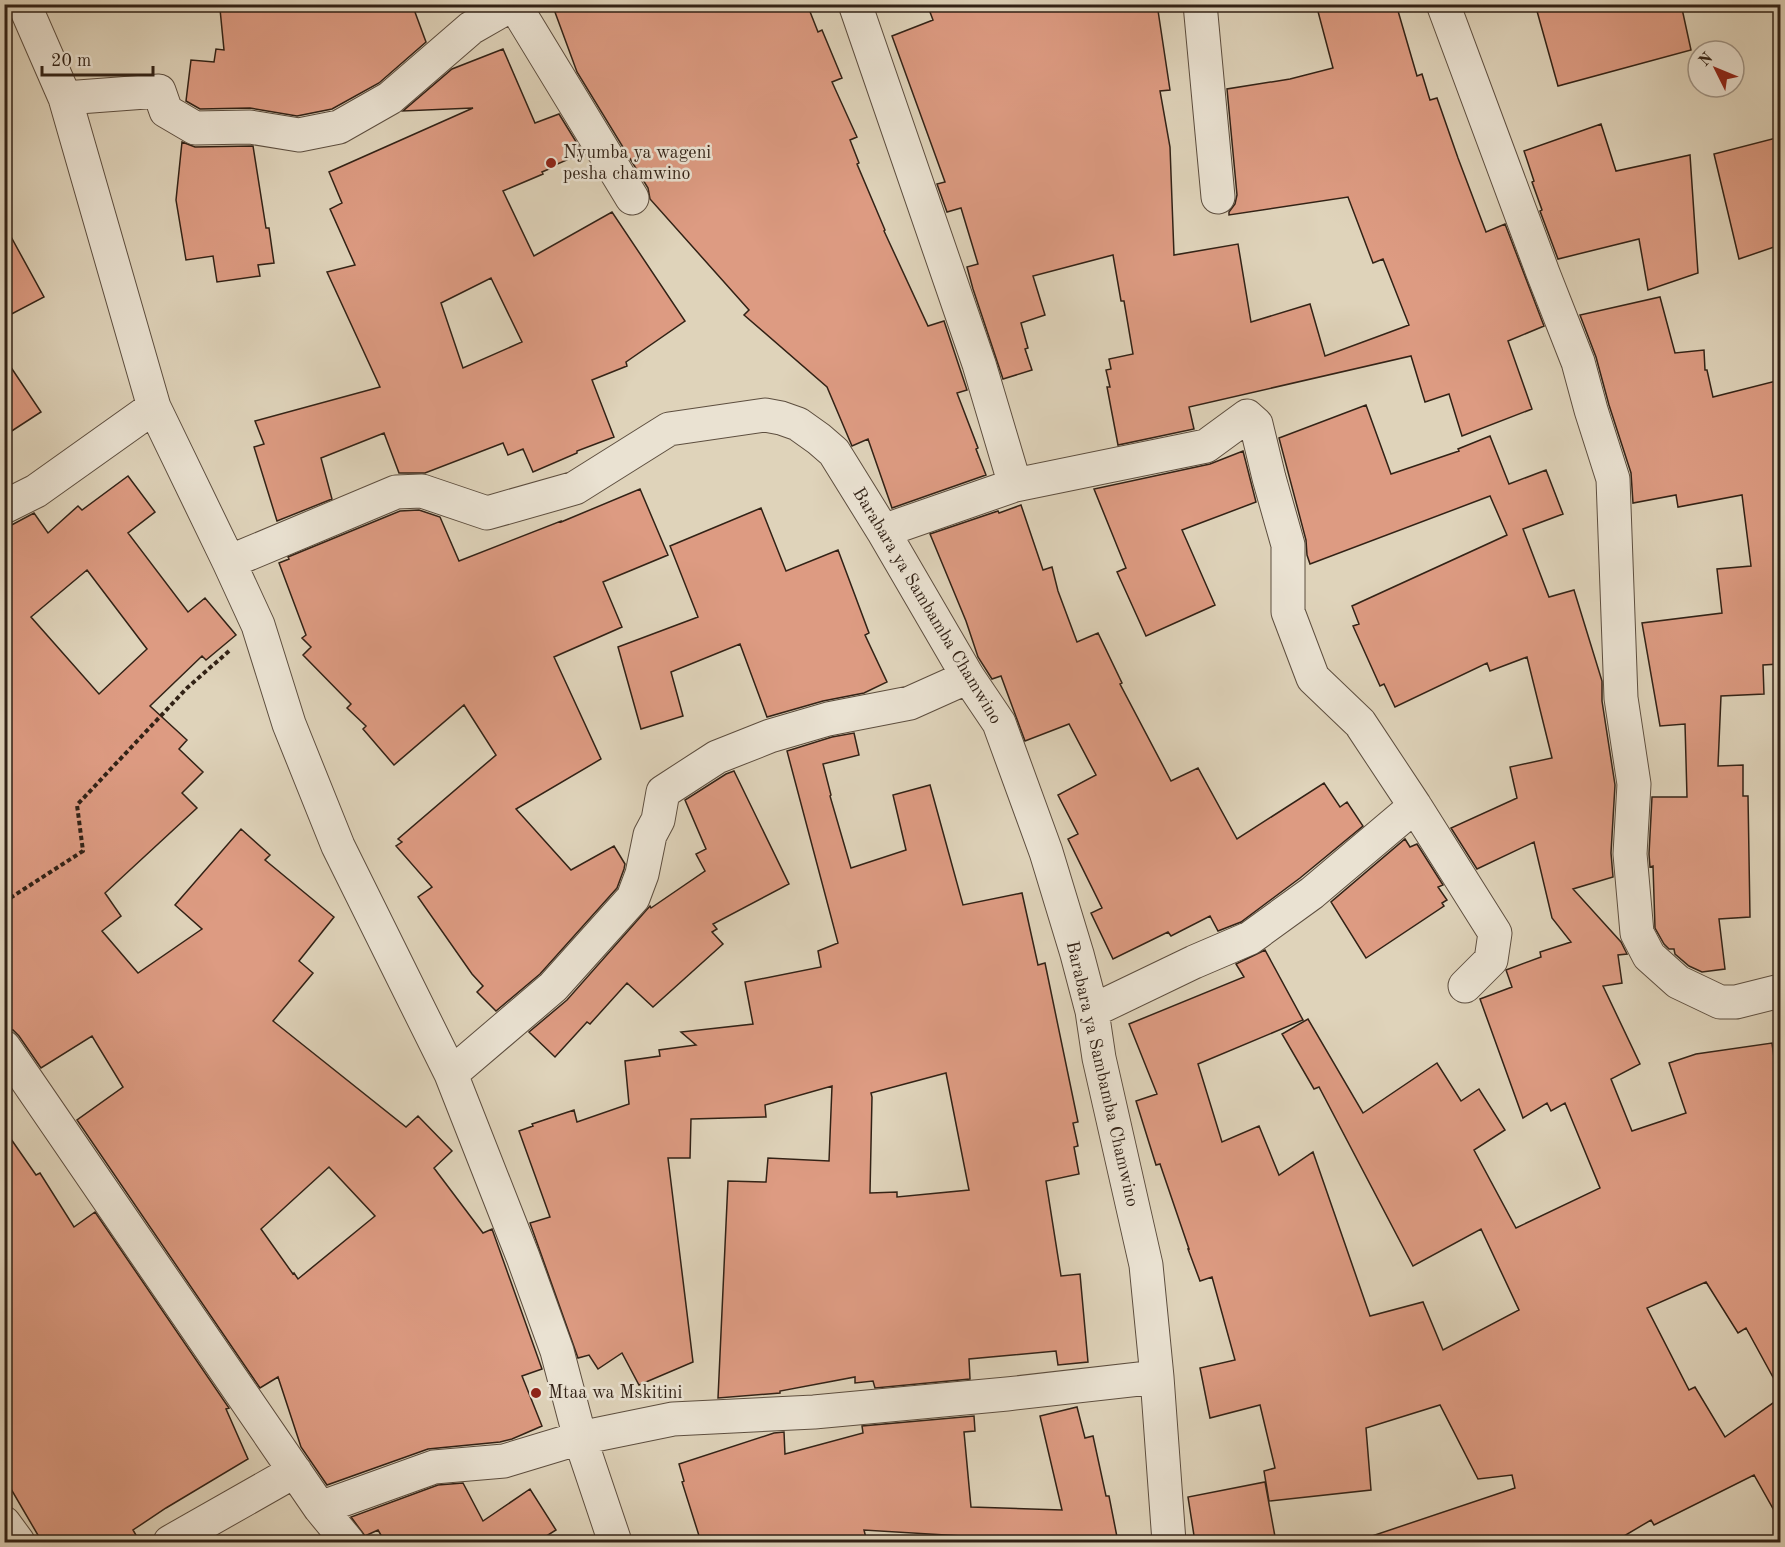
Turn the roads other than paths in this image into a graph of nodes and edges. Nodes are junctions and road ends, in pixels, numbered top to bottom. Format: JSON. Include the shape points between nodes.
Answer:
{"nodes":[{"id":1,"x":24,"y":4,"type":"edge"},
{"id":2,"x":514,"y":4,"type":"edge"},
{"id":3,"x":855,"y":4,"type":"edge"},
{"id":4,"x":1200,"y":4,"type":"edge"},
{"id":5,"x":1443,"y":4,"type":"edge"},
{"id":6,"x":65,"y":98,"type":"junction"},
{"id":7,"x":1218,"y":197,"type":"dead end"},
{"id":8,"x":632,"y":198,"type":"dead end"},
{"id":9,"x":154,"y":407,"type":"junction"},
{"id":10,"x":1016,"y":485,"type":"junction"},
{"id":11,"x":4,"y":507,"type":"edge"},
{"id":12,"x":884,"y":531,"type":"junction"},
{"id":13,"x":229,"y":562,"type":"junction"},
{"id":14,"x":968,"y":677,"type":"junction"},
{"id":15,"x":1415,"y":806,"type":"junction"},
{"id":16,"x":1465,"y":986,"type":"dead end"},
{"id":17,"x":1776,"y":992,"type":"dead end"},
{"id":18,"x":1092,"y":1011,"type":"junction"},
{"id":19,"x":4,"y":1047,"type":"edge"},
{"id":20,"x":451,"y":1074,"type":"junction"},
{"id":21,"x":1157,"y":1377,"type":"junction"},
{"id":22,"x":580,"y":1438,"type":"junction"},
{"id":23,"x":295,"y":1471,"type":"junction"},
{"id":24,"x":320,"y":1508,"type":"junction"},
{"id":25,"x":4,"y":1523,"type":"edge"},
{"id":26,"x":18,"y":1542,"type":"edge"},
{"id":27,"x":170,"y":1542,"type":"edge"},
{"id":28,"x":348,"y":1542,"type":"edge"},
{"id":29,"x":615,"y":1542,"type":"edge"},
{"id":30,"x":1169,"y":1542,"type":"edge"}],
"edges":[{"from":1,"to":6,"type":"street"},
{"from":2,"to":6,"type":"street","via":[[471,28],[390,98],[339,126],[299,135],[250,127],[195,128],[166,111],[159,91]]},
{"from":2,"to":8,"type":"street"},
{"from":3,"to":10,"type":"street","via":[[979,364]]},
{"from":4,"to":7,"type":"street"},
{"from":5,"to":17,"type":"street","via":[[1578,362],[1614,479],[1621,698],[1634,784],[1630,854],[1637,933],[1649,956],[1678,982],[1719,1002]]},
{"from":6,"to":9,"type":"street"},
{"from":9,"to":11,"type":"street","via":[[36,491]]},
{"from":9,"to":13,"type":"street"},
{"from":10,"to":12,"type":"street"},
{"from":10,"to":15,"type":"street","via":[[1206,446],[1247,416],[1260,435],[1288,545],[1288,612],[1313,678],[1360,723]]},
{"from":12,"to":13,"type":"street","name":"Barabara ya Sambamba Chamwino","via":[[834,453],[798,424],[765,415],[669,429],[575,488],[487,513],[422,491],[396,492]]},
{"from":12,"to":14,"type":"street","name":"Barabara ya Sambamba Chamwino"},
{"from":13,"to":20,"type":"street","via":[[258,625],[289,724],[338,846]]},
{"from":14,"to":18,"type":"street","name":"Barabara ya Sambamba Chamwino","via":[[999,723],[1046,852]]},
{"from":14,"to":20,"type":"street","via":[[910,703],[828,719],[770,736],[717,757],[663,792],[633,898],[553,987]]},
{"from":15,"to":16,"type":"street","via":[[1495,933],[1491,960]]},
{"from":15,"to":18,"type":"street","via":[[1312,893],[1250,938]]},
{"from":18,"to":21,"type":"street","name":"Barabara ya Sambamba Chamwino","via":[[1098,1058],[1146,1265]]},
{"from":19,"to":23,"type":"street"},
{"from":20,"to":22,"type":"street","via":[[523,1257]]},
{"from":21,"to":22,"type":"street","via":[[814,1412],[673,1419]]},
{"from":21,"to":30,"type":"street","name":"Barabara ya Sambamba Chamwino"},
{"from":22,"to":24,"type":"street","via":[[504,1461],[434,1467]]},
{"from":22,"to":29,"type":"street"},
{"from":23,"to":24,"type":"street"},
{"from":23,"to":27,"type":"street"},
{"from":24,"to":28,"type":"street"},
{"from":25,"to":26,"type":"street"}]}
